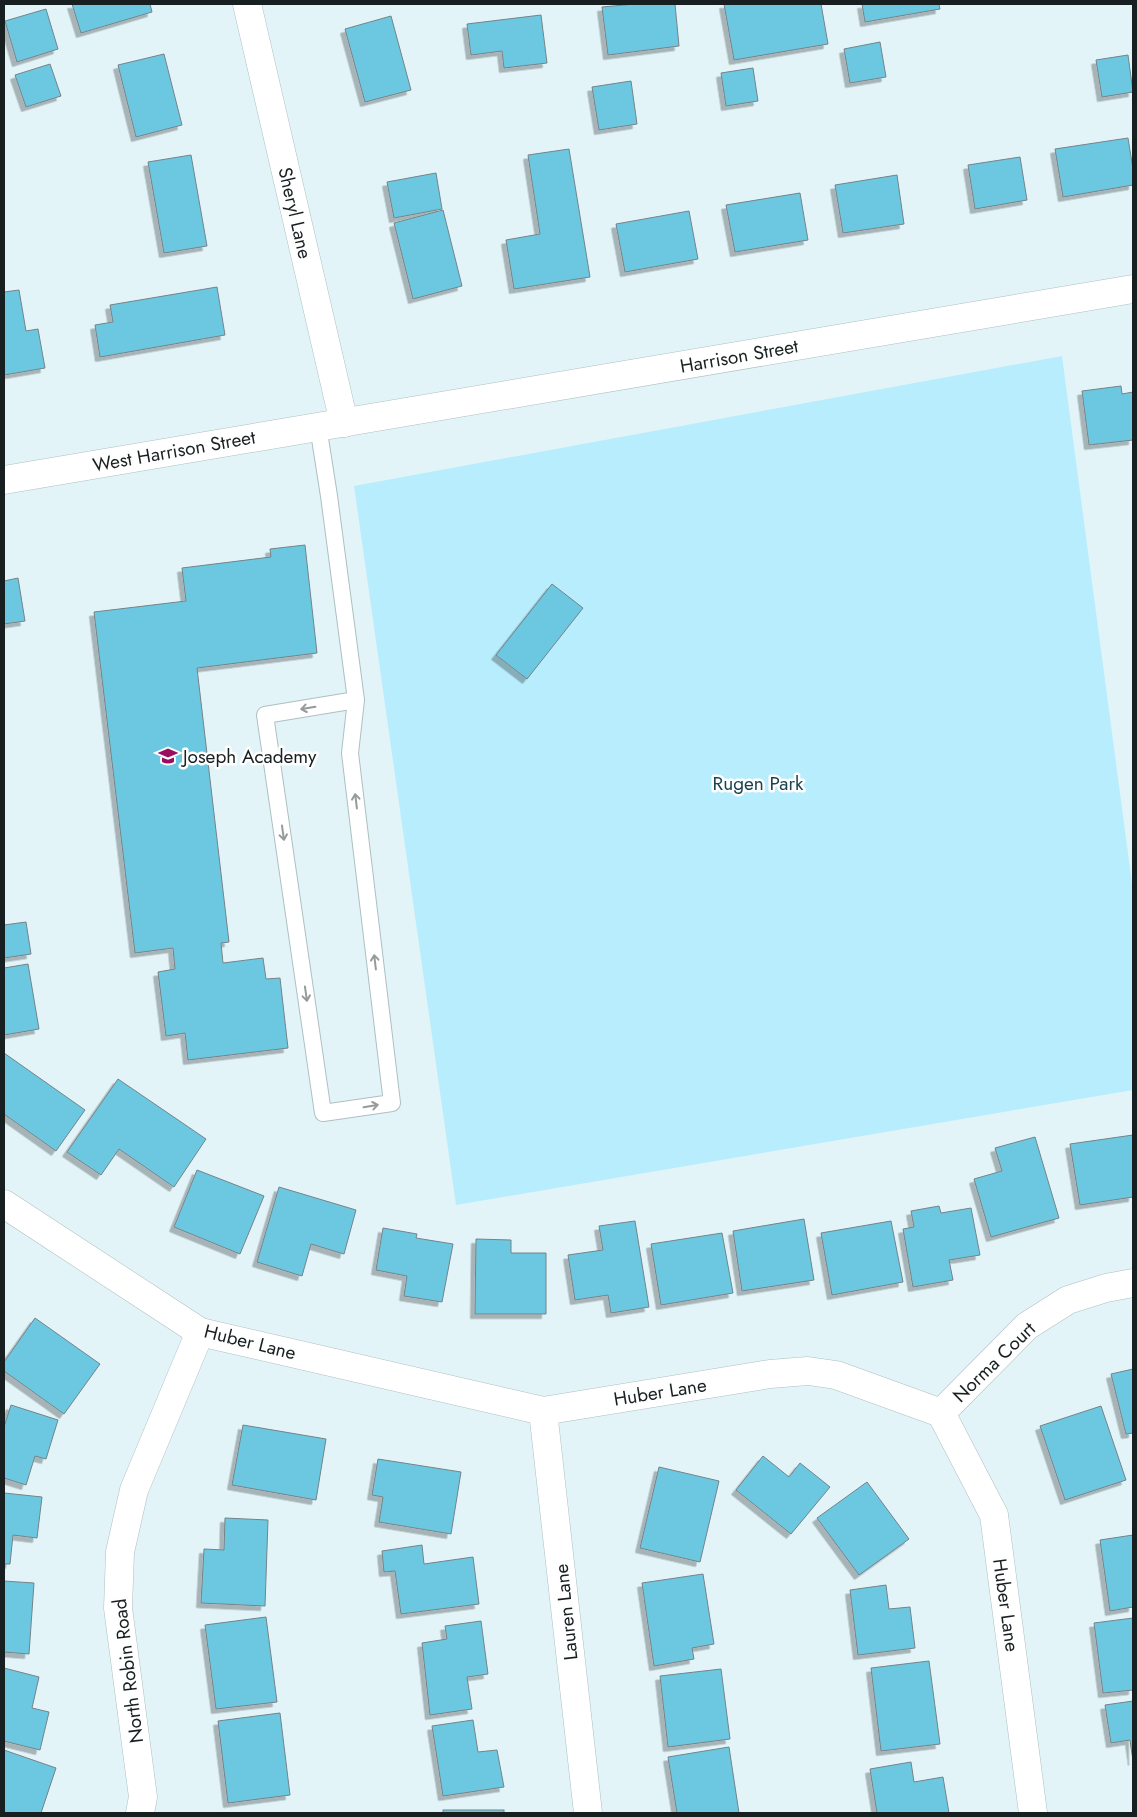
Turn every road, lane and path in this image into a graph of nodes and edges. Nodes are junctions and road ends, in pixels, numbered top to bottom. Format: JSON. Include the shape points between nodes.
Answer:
{"nodes":[{"id":1,"x":247,"y":4,"type":"edge"},
{"id":2,"x":1133,"y":289,"type":"edge"},
{"id":3,"x":331,"y":424,"type":"junction"},
{"id":4,"x":4,"y":480,"type":"edge"},
{"id":5,"x":356,"y":700,"type":"junction"},
{"id":6,"x":4,"y":1204,"type":"edge"},
{"id":7,"x":1133,"y":1283,"type":"edge"},
{"id":8,"x":200,"y":1332,"type":"junction"},
{"id":9,"x":543,"y":1411,"type":"junction"},
{"id":10,"x":941,"y":1413,"type":"junction"},
{"id":11,"x":140,"y":1813,"type":"edge"},
{"id":12,"x":588,"y":1813,"type":"edge"},
{"id":13,"x":1033,"y":1813,"type":"edge"}],
"edges":[{"from":1,"to":3,"type":"street","name":"Sheryl Lane"},
{"from":2,"to":3,"type":"street","name":"Harrison Street"},
{"from":3,"to":4,"type":"street","name":"West Harrison Street"},
{"from":3,"to":5,"type":"lane","via":[[330,496]]},
{"from":5,"to":5,"type":"lane","one_way":true,"via":[[265,715],[323,1113],[392,1103],[350,753]]},
{"from":6,"to":8,"type":"street","name":"Huber Lane"},
{"from":7,"to":10,"type":"street","name":"Norma Court","via":[[1068,1300],[1027,1326]]},
{"from":8,"to":9,"type":"street","name":"Huber Lane"},
{"from":8,"to":11,"type":"street","name":"North Robin Road","via":[[134,1490],[120,1552],[118,1608],[144,1797]]},
{"from":9,"to":10,"type":"street","name":"Huber Lane","via":[[770,1374],[808,1371],[836,1375]]},
{"from":9,"to":12,"type":"street","name":"Lauren Lane"},
{"from":10,"to":13,"type":"street","name":"Huber Lane","via":[[994,1515]]}]}
